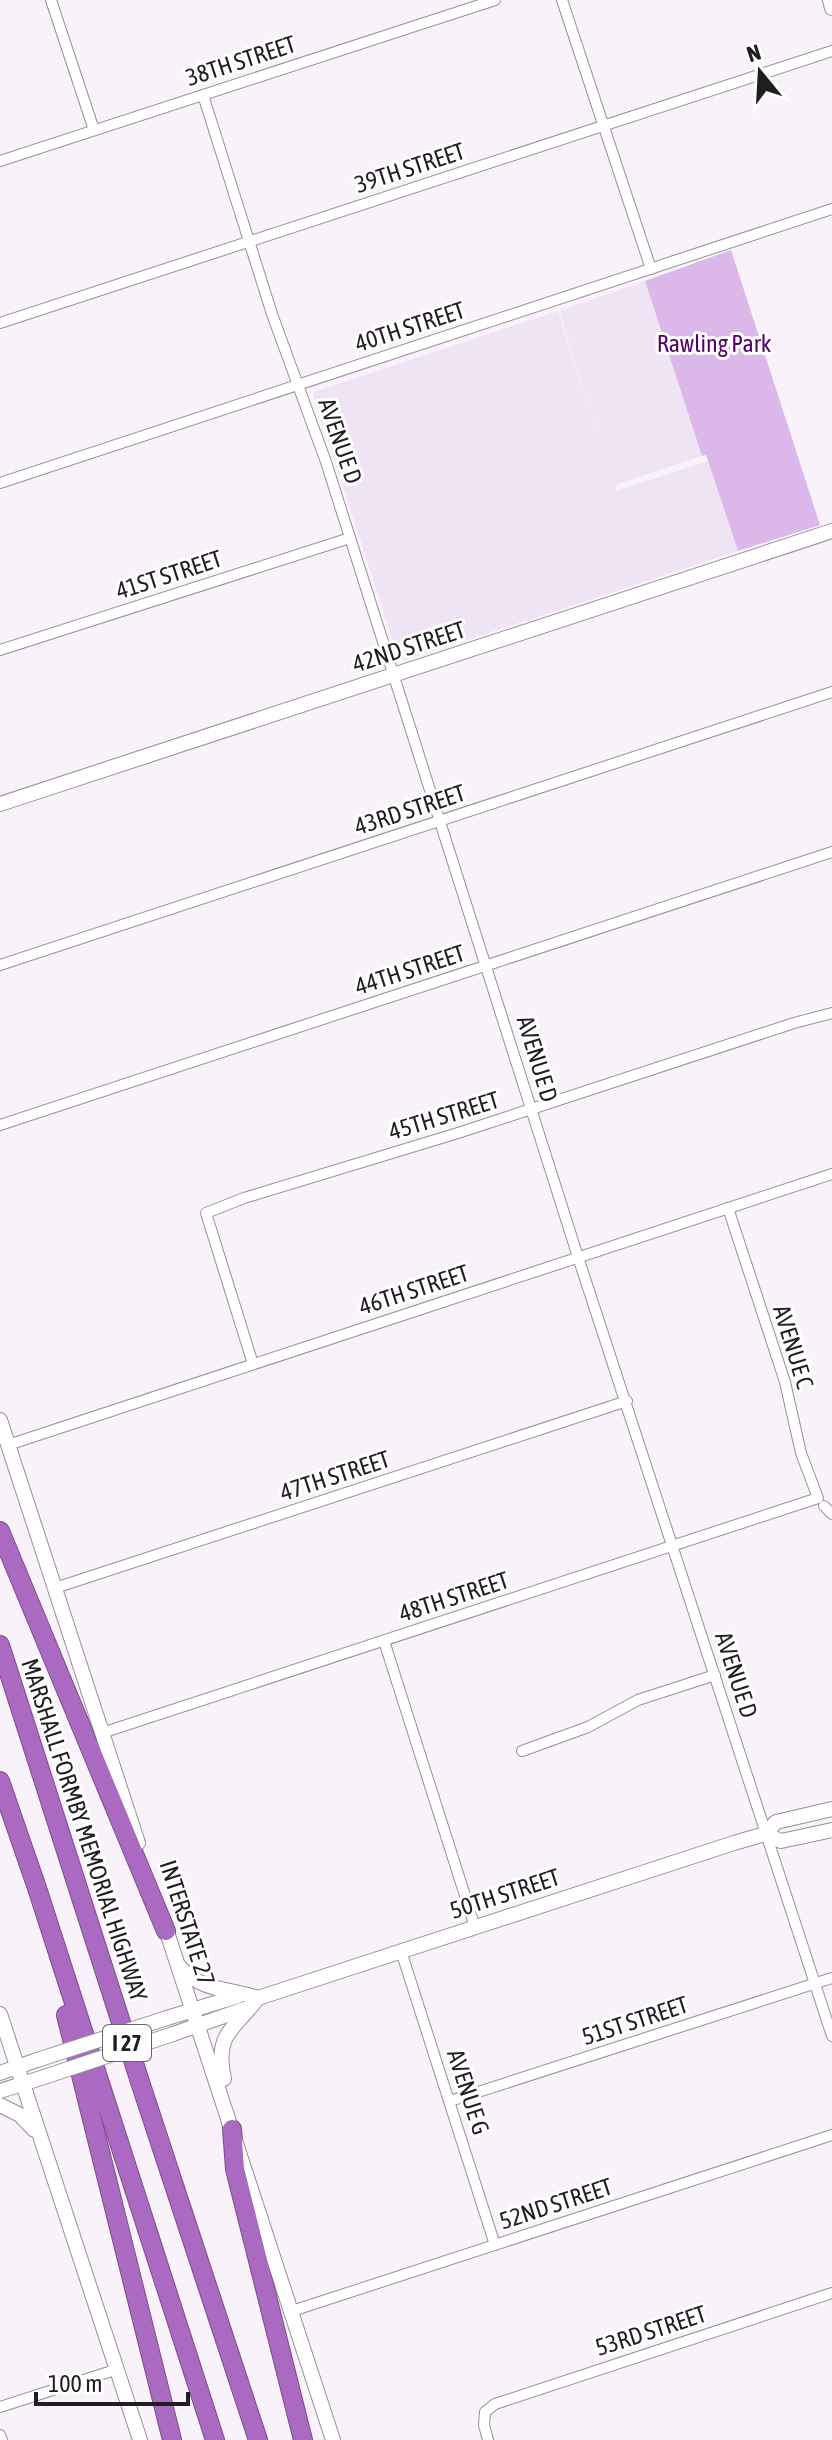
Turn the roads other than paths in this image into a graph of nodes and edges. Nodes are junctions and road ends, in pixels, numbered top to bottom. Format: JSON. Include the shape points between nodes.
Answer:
{"nodes":[{"id":1,"x":51,"y":0,"type":"edge"},
{"id":2,"x":495,"y":0,"type":"edge"},
{"id":3,"x":562,"y":0,"type":"edge"},
{"id":4,"x":830,"y":0,"type":"edge"},
{"id":5,"x":832,"y":8,"type":"edge"},
{"id":6,"x":832,"y":51,"type":"edge"},
{"id":7,"x":203,"y":95,"type":"junction"},
{"id":8,"x":604,"y":126,"type":"junction"},
{"id":9,"x":94,"y":130,"type":"junction"},
{"id":10,"x":0,"y":161,"type":"edge"},
{"id":11,"x":832,"y":209,"type":"edge"},
{"id":12,"x":249,"y":242,"type":"junction"},
{"id":13,"x":651,"y":269,"type":"junction"},
{"id":14,"x":0,"y":323,"type":"edge"},
{"id":15,"x":299,"y":385,"type":"junction"},
{"id":16,"x":0,"y":483,"type":"edge"},
{"id":17,"x":832,"y":531,"type":"edge"},
{"id":18,"x":350,"y":538,"type":"junction"},
{"id":19,"x":0,"y":650,"type":"edge"},
{"id":20,"x":394,"y":675,"type":"junction"},
{"id":21,"x":832,"y":692,"type":"edge"},
{"id":22,"x":0,"y":804,"type":"edge"},
{"id":23,"x":440,"y":821,"type":"junction"},
{"id":24,"x":832,"y":852,"type":"edge"},
{"id":25,"x":0,"y":965,"type":"edge"},
{"id":26,"x":487,"y":965,"type":"junction"},
{"id":27,"x":832,"y":1013,"type":"edge"},
{"id":28,"x":531,"y":1109,"type":"junction"},
{"id":29,"x":0,"y":1125,"type":"edge"},
{"id":30,"x":832,"y":1174,"type":"edge"},
{"id":31,"x":728,"y":1208,"type":"junction"},
{"id":32,"x":578,"y":1257,"type":"junction"},
{"id":33,"x":253,"y":1364,"type":"junction"},
{"id":34,"x":627,"y":1401,"type":"junction"},
{"id":35,"x":0,"y":1420,"type":"edge"},
{"id":36,"x":8,"y":1445,"type":"junction"},
{"id":37,"x":825,"y":1506,"type":"edge"},
{"id":38,"x":0,"y":1531,"type":"edge"},
{"id":39,"x":673,"y":1547,"type":"junction"},
{"id":40,"x":55,"y":1588,"type":"junction"},
{"id":41,"x":384,"y":1641,"type":"junction"},
{"id":42,"x":0,"y":1645,"type":"edge"},
{"id":43,"x":715,"y":1675,"type":"junction"},
{"id":44,"x":102,"y":1733,"type":"junction"},
{"id":45,"x":522,"y":1751,"type":"dead end"},
{"id":46,"x":0,"y":1781,"type":"edge"},
{"id":47,"x":832,"y":1809,"type":"edge"},
{"id":48,"x":832,"y":1830,"type":"edge"},
{"id":49,"x":765,"y":1834,"type":"junction"},
{"id":50,"x":37,"y":1888,"type":"junction"},
{"id":51,"x":475,"y":1927,"type":"junction"},
{"id":52,"x":166,"y":1931,"type":"junction"},
{"id":53,"x":401,"y":1951,"type":"junction"},
{"id":54,"x":177,"y":1963,"type":"junction"},
{"id":55,"x":832,"y":1978,"type":"edge"},
{"id":56,"x":815,"y":1984,"type":"junction"},
{"id":57,"x":252,"y":1999,"type":"junction"},
{"id":58,"x":192,"y":2010,"type":"junction"},
{"id":59,"x":0,"y":2014,"type":"edge"},
{"id":60,"x":198,"y":2026,"type":"junction"},
{"id":61,"x":832,"y":2036,"type":"edge"},
{"id":62,"x":18,"y":2067,"type":"junction"},
{"id":63,"x":0,"y":2073,"type":"edge"},
{"id":64,"x":23,"y":2084,"type":"junction"},
{"id":65,"x":0,"y":2091,"type":"edge"},
{"id":66,"x":450,"y":2101,"type":"junction"},
{"id":67,"x":0,"y":2105,"type":"edge"},
{"id":68,"x":230,"y":2122,"type":"junction"},
{"id":69,"x":832,"y":2135,"type":"edge"},
{"id":70,"x":45,"y":2151,"type":"junction"},
{"id":71,"x":495,"y":2245,"type":"junction"},
{"id":72,"x":832,"y":2293,"type":"edge"},
{"id":73,"x":292,"y":2311,"type":"junction"},
{"id":74,"x":118,"y":2369,"type":"junction"},
{"id":75,"x":0,"y":2407,"type":"edge"},
{"id":76,"x":140,"y":2440,"type":"edge"},
{"id":77,"x":172,"y":2440,"type":"edge"},
{"id":78,"x":215,"y":2440,"type":"edge"},
{"id":79,"x":258,"y":2440,"type":"edge"},
{"id":80,"x":303,"y":2440,"type":"edge"},
{"id":81,"x":333,"y":2440,"type":"edge"},
{"id":82,"x":488,"y":2440,"type":"edge"}],
"edges":[{"from":1,"to":9,"type":"street"},
{"from":2,"to":7,"type":"street","name":"38TH STREET"},
{"from":3,"to":8,"type":"street"},
{"from":4,"to":5,"type":"main road"},
{"from":6,"to":8,"type":"street","name":"39TH STREET"},
{"from":7,"to":9,"type":"street","name":"38TH STREET"},
{"from":7,"to":12,"type":"street","name":"AVENUE D"},
{"from":8,"to":12,"type":"street","name":"39TH STREET"},
{"from":8,"to":13,"type":"street"},
{"from":9,"to":10,"type":"street","name":"38TH STREET"},
{"from":11,"to":13,"type":"street","name":"40TH STREET"},
{"from":12,"to":14,"type":"street","name":"39TH STREET"},
{"from":12,"to":15,"type":"street","name":"AVENUE D"},
{"from":13,"to":15,"type":"street","name":"40TH STREET"},
{"from":15,"to":16,"type":"street","name":"40TH STREET"},
{"from":15,"to":18,"type":"street","name":"AVENUE D"},
{"from":17,"to":20,"type":"main road","name":"42ND STREET"},
{"from":18,"to":19,"type":"street","name":"41ST STREET"},
{"from":18,"to":20,"type":"street","name":"AVENUE D"},
{"from":20,"to":22,"type":"main road","name":"42ND STREET"},
{"from":20,"to":23,"type":"street","name":"AVENUE D"},
{"from":21,"to":23,"type":"street","name":"43RD STREET"},
{"from":23,"to":25,"type":"street","name":"43RD STREET"},
{"from":23,"to":26,"type":"street","name":"AVENUE D"},
{"from":24,"to":26,"type":"street","name":"44TH STREET"},
{"from":26,"to":28,"type":"street","name":"AVENUE D"},
{"from":26,"to":29,"type":"street","name":"44TH STREET"},
{"from":27,"to":28,"type":"street","name":"45TH STREET"},
{"from":28,"to":32,"type":"street","name":"AVENUE D"},
{"from":28,"to":33,"type":"street","name":"45TH STREET","via":[[206,1213]]},
{"from":30,"to":31,"type":"street","name":"46TH STREET"},
{"from":31,"to":32,"type":"street","name":"46TH STREET"},
{"from":31,"to":37,"type":"street","name":"AVENUE C","via":[[785,1382],[801,1453]]},
{"from":32,"to":33,"type":"street","name":"46TH STREET"},
{"from":32,"to":34,"type":"street","name":"AVENUE D"},
{"from":33,"to":36,"type":"street","name":"46TH STREET"},
{"from":34,"to":39,"type":"street","name":"AVENUE D"},
{"from":34,"to":40,"type":"street","name":"47TH STREET"},
{"from":35,"to":36,"type":"main road","name":"INTERSTATE 27"},
{"from":36,"to":40,"type":"main road","name":"INTERSTATE 27"},
{"from":37,"to":39,"type":"street","name":"48TH STREET"},
{"from":38,"to":52,"type":"highway"},
{"from":39,"to":41,"type":"street","name":"48TH STREET"},
{"from":39,"to":43,"type":"street","name":"AVENUE D"},
{"from":40,"to":44,"type":"main road","name":"INTERSTATE 27"},
{"from":41,"to":44,"type":"street","name":"48TH STREET"},
{"from":41,"to":51,"type":"street"},
{"from":42,"to":79,"type":"highway","name":"MARSHALL FORMBY MEMORIAL HIGHWAY","number":"I 27"},
{"from":43,"to":45,"type":"street","via":[[638,1700],[578,1731]]},
{"from":43,"to":49,"type":"street","name":"AVENUE D"},
{"from":44,"to":52,"type":"main road","name":"INTERSTATE 27"},
{"from":46,"to":50,"type":"highway","number":"I 27"},
{"from":47,"to":49,"type":"main road","name":"50TH STREET","via":[[776,1822]]},
{"from":48,"to":49,"type":"main road","name":"50TH STREET","via":[[781,1841]]},
{"from":49,"to":51,"type":"main road","name":"50TH STREET"},
{"from":49,"to":56,"type":"street","name":"AVENUE D"},
{"from":50,"to":77,"type":"highway"},
{"from":50,"to":78,"type":"highway","number":"I 27"},
{"from":51,"to":53,"type":"main road","name":"50TH STREET"},
{"from":52,"to":54,"type":"main road","name":"INTERSTATE 27"},
{"from":53,"to":57,"type":"main road","name":"50TH STREET"},
{"from":53,"to":66,"type":"street","name":"AVENUE G"},
{"from":54,"to":57,"type":"main road","via":[[201,1985]]},
{"from":54,"to":58,"type":"main road","name":"INTERSTATE 27"},
{"from":55,"to":56,"type":"street","name":"51ST STREET"},
{"from":56,"to":61,"type":"street","name":"AVENUE D"},
{"from":56,"to":66,"type":"street","name":"51ST STREET"},
{"from":57,"to":58,"type":"main road","name":"50TH STREET"},
{"from":57,"to":60,"type":"main road","name":"50TH STREET"},
{"from":57,"to":68,"type":"main road","via":[[220,2052]]},
{"from":58,"to":60,"type":"main road","name":"INTERSTATE 27"},
{"from":58,"to":62,"type":"main road","name":"50TH STREET","bridge":true},
{"from":59,"to":62,"type":"main road"},
{"from":60,"to":64,"type":"main road","name":"50TH STREET","bridge":true},
{"from":60,"to":68,"type":"main road","name":"INTERSTATE 27"},
{"from":62,"to":63,"type":"main road","name":"50TH STREET"},
{"from":62,"to":64,"type":"main road"},
{"from":64,"to":65,"type":"main road","name":"50TH STREET"},
{"from":64,"to":70,"type":"main road"},
{"from":66,"to":71,"type":"street","name":"AVENUE G"},
{"from":67,"to":70,"type":"main road","via":[[29,2123]]},
{"from":68,"to":73,"type":"main road","name":"INTERSTATE 27"},
{"from":68,"to":80,"type":"highway","via":[[235,2169]]},
{"from":69,"to":71,"type":"street","name":"52ND STREET"},
{"from":70,"to":74,"type":"main road"},
{"from":71,"to":73,"type":"street","name":"52ND STREET"},
{"from":72,"to":82,"type":"street","name":"53RD STREET","via":[[495,2404],[485,2412]]},
{"from":73,"to":81,"type":"main road","name":"INTERSTATE 27"},
{"from":74,"to":75,"type":"street"},
{"from":74,"to":76,"type":"main road"}]}
